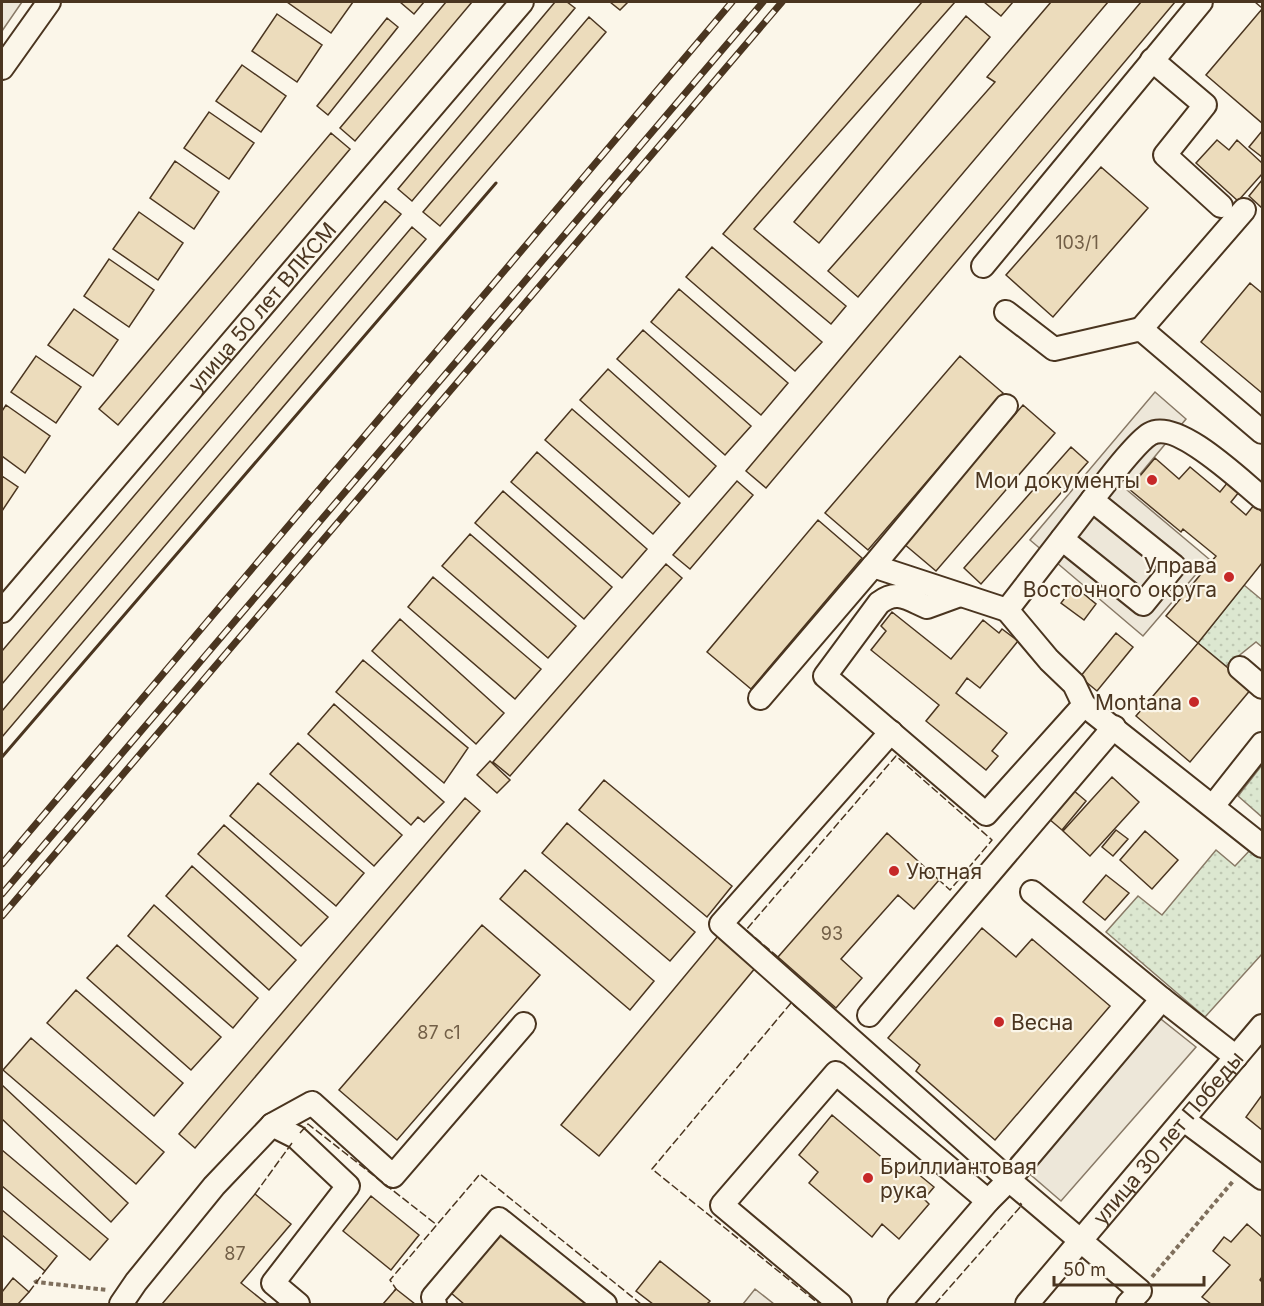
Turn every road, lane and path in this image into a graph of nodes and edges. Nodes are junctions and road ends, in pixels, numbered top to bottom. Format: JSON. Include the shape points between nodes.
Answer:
{"nodes":[{"id":1,"x":49,"y":2,"type":"edge"},
{"id":2,"x":522,"y":2,"type":"edge"},
{"id":3,"x":1201,"y":2,"type":"edge"},
{"id":4,"x":1152,"y":60,"type":"junction"},
{"id":5,"x":2,"y":68,"type":"edge"},
{"id":6,"x":1221,"y":206,"type":"dead end"},
{"id":7,"x":1244,"y":210,"type":"dead end"},
{"id":8,"x":982,"y":266,"type":"dead end"},
{"id":9,"x":1006,"y":312,"type":"dead end"},
{"id":10,"x":1141,"y":329,"type":"junction"},
{"id":11,"x":1006,"y":406,"type":"dead end"},
{"id":12,"x":1263,"y":432,"type":"edge"},
{"id":13,"x":1263,"y":498,"type":"edge"},
{"id":14,"x":1092,"y":500,"type":"junction"},
{"id":15,"x":1062,"y":539,"type":"junction"},
{"id":16,"x":873,"y":566,"type":"junction"},
{"id":17,"x":960,"y":595,"type":"junction"},
{"id":18,"x":1007,"y":610,"type":"junction"},
{"id":19,"x":2,"y":611,"type":"edge"},
{"id":20,"x":1240,"y":668,"type":"dead end"},
{"id":21,"x":1263,"y":687,"type":"edge"},
{"id":22,"x":760,"y":698,"type":"dead end"},
{"id":23,"x":1084,"y":705,"type":"junction"},
{"id":24,"x":1114,"y":728,"type":"junction"},
{"id":25,"x":891,"y":732,"type":"junction"},
{"id":26,"x":1263,"y":744,"type":"edge"},
{"id":27,"x":1213,"y":806,"type":"junction"},
{"id":28,"x":1263,"y":846,"type":"edge"},
{"id":29,"x":1032,"y":892,"type":"dead end"},
{"id":30,"x":1162,"y":999,"type":"junction"},
{"id":31,"x":869,"y":1015,"type":"dead end"},
{"id":32,"x":524,"y":1024,"type":"dead end"},
{"id":33,"x":1263,"y":1026,"type":"edge"},
{"id":34,"x":1236,"y":1057,"type":"junction"},
{"id":35,"x":1184,"y":1120,"type":"junction"},
{"id":36,"x":272,"y":1125,"type":"junction"},
{"id":37,"x":1254,"y":1172,"type":"edge"},
{"id":38,"x":1009,"y":1180,"type":"junction"},
{"id":39,"x":988,"y":1201,"type":"junction"},
{"id":40,"x":1082,"y":1242,"type":"junction"},
{"id":41,"x":35,"y":1280,"type":"dead end"},
{"id":42,"x":113,"y":1297,"type":"edge"},
{"id":43,"x":1134,"y":1298,"type":"edge"},
{"id":44,"x":298,"y":1305,"type":"edge"},
{"id":45,"x":435,"y":1305,"type":"edge"},
{"id":46,"x":605,"y":1305,"type":"edge"},
{"id":47,"x":840,"y":1305,"type":"edge"},
{"id":48,"x":898,"y":1305,"type":"edge"},
{"id":49,"x":1028,"y":1305,"type":"edge"}],
"edges":[{"from":1,"to":5,"type":"street"},
{"from":2,"to":19,"type":"street","name":"улица 50 лет ВЛКСМ"},
{"from":3,"to":4,"type":"street"},
{"from":4,"to":6,"type":"street","via":[[1204,105],[1165,155]]},
{"from":4,"to":8,"type":"street"},
{"from":7,"to":10,"type":"street"},
{"from":9,"to":10,"type":"street","via":[[1054,349]]},
{"from":10,"to":12,"type":"street"},
{"from":11,"to":16,"type":"street"},
{"from":13,"to":14,"type":"street","via":[[1195,444],[1171,432],[1159,431],[1141,442]]},
{"from":14,"to":15,"type":"street"},
{"from":14,"to":15,"type":"street","via":[[1173,566],[1143,604]]},
{"from":15,"to":18,"type":"street"},
{"from":16,"to":17,"type":"street"},
{"from":16,"to":22,"type":"street"},
{"from":17,"to":18,"type":"street"},
{"from":17,"to":25,"type":"street","via":[[927,607],[899,595],[889,595],[825,676]]},
{"from":18,"to":23,"type":"street","via":[[1074,684]]},
{"from":20,"to":21,"type":"street"},
{"from":23,"to":24,"type":"street"},
{"from":23,"to":25,"type":"street","via":[[986,814]]},
{"from":24,"to":27,"type":"street"},
{"from":24,"to":31,"type":"street"},
{"from":25,"to":38,"type":"street","via":[[721,924]]},
{"from":26,"to":27,"type":"street"},
{"from":27,"to":28,"type":"street"},
{"from":29,"to":30,"type":"street"},
{"from":30,"to":34,"type":"street"},
{"from":30,"to":38,"type":"street"},
{"from":32,"to":36,"type":"street","via":[[393,1176],[312,1103]]},
{"from":33,"to":34,"type":"street","name":"улица 30 лет Победы"},
{"from":34,"to":35,"type":"street","name":"улица 30 лет Победы"},
{"from":35,"to":37,"type":"street"},
{"from":35,"to":40,"type":"street","name":"улица 30 лет Победы"},
{"from":36,"to":42,"type":"street","via":[[214,1186],[136,1282]]},
{"from":36,"to":44,"type":"street","via":[[296,1137],[348,1186],[273,1283]]},
{"from":37,"to":43,"type":"path"},
{"from":38,"to":39,"type":"street"},
{"from":38,"to":40,"type":"street"},
{"from":39,"to":47,"type":"street","via":[[836,1073],[722,1205]]},
{"from":39,"to":48,"type":"street"},
{"from":40,"to":43,"type":"street"},
{"from":40,"to":49,"type":"street","name":"улица 30 лет Победы"},
{"from":41,"to":42,"type":"path"},
{"from":45,"to":46,"type":"street","via":[[433,1298],[499,1219]]}]}
